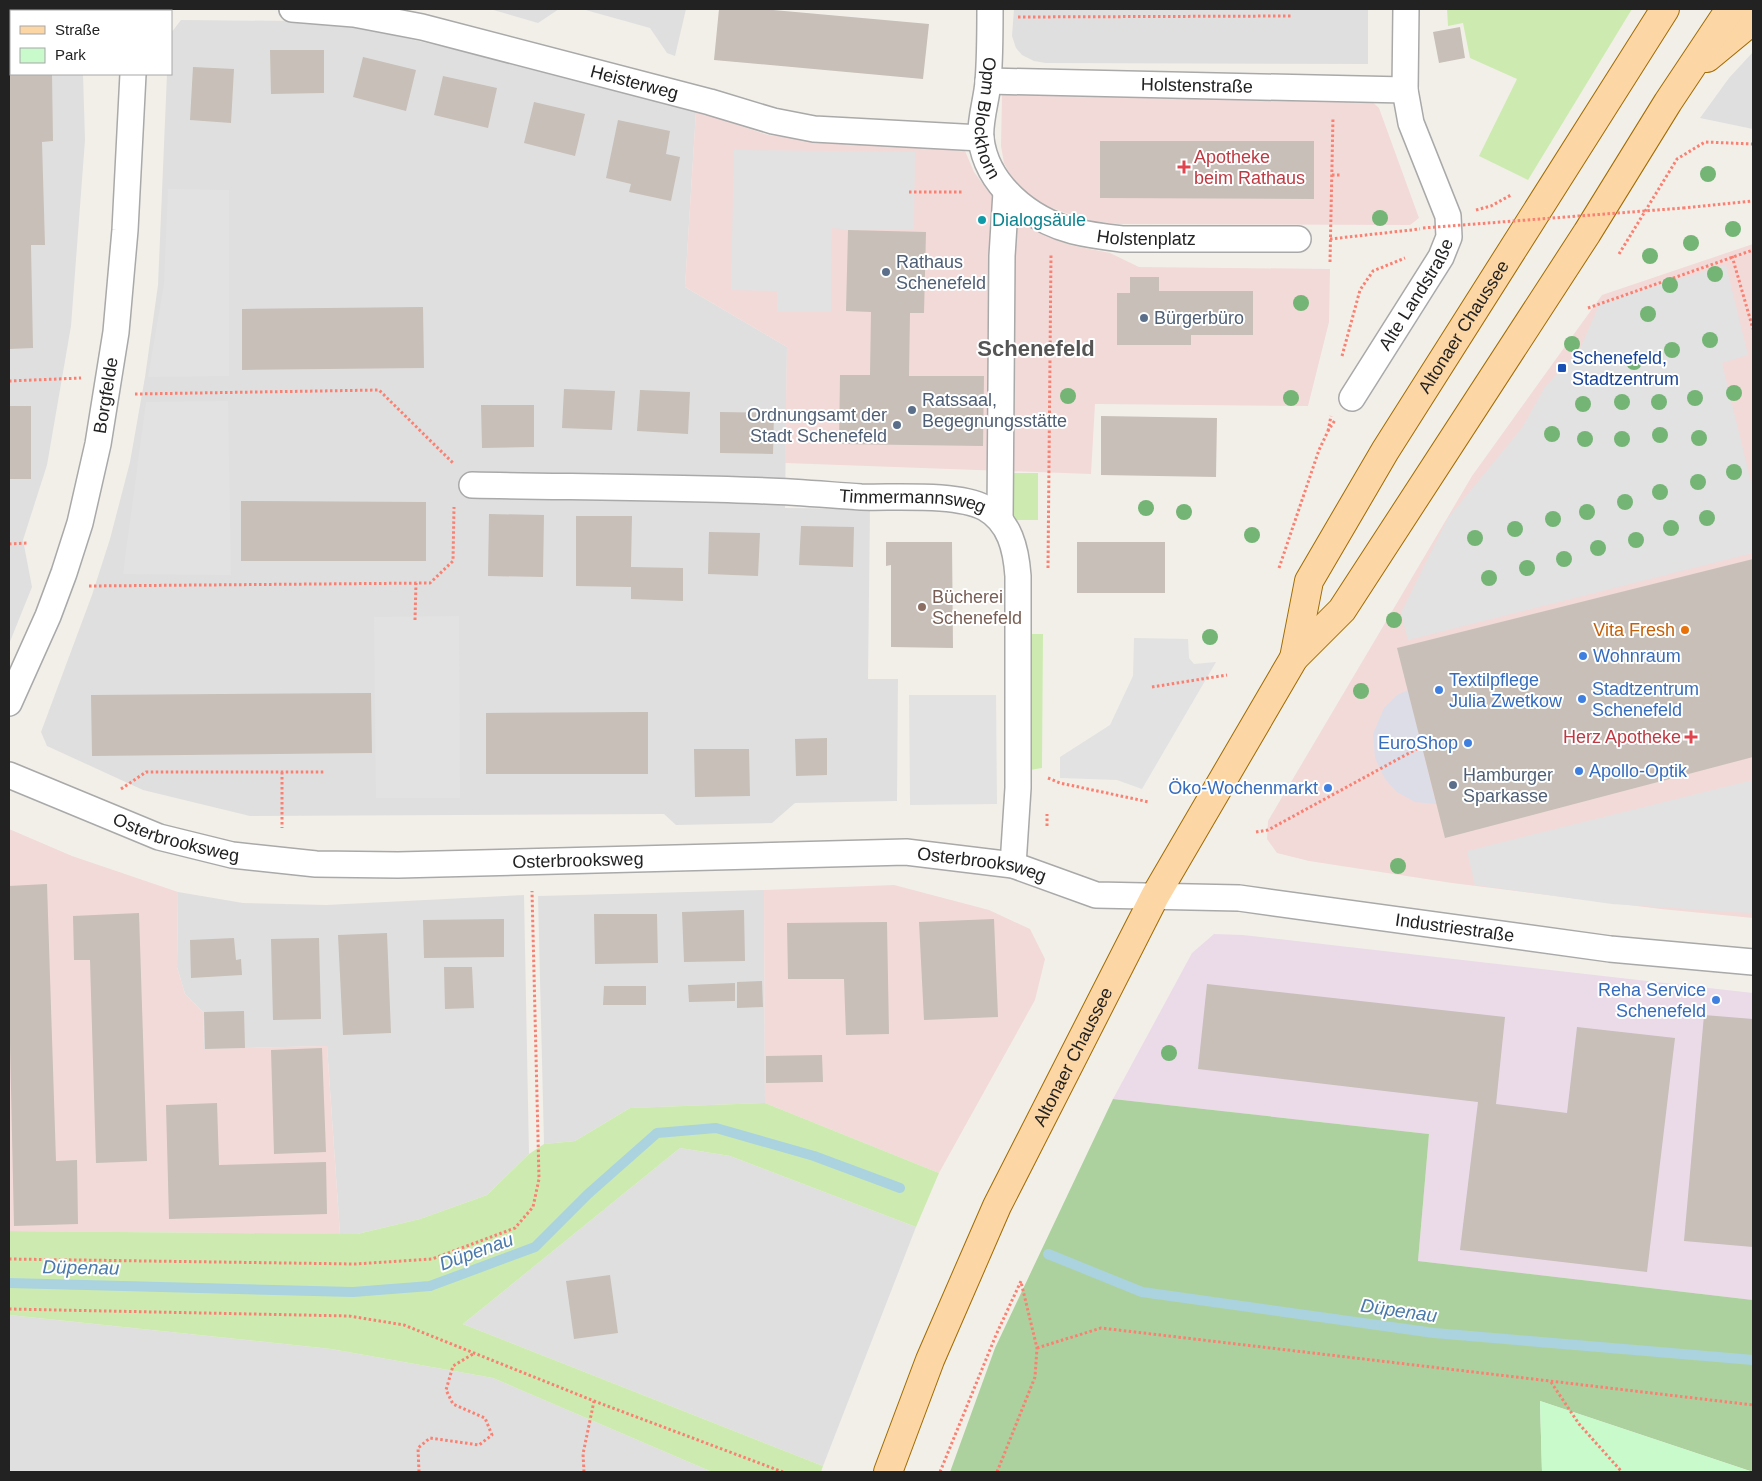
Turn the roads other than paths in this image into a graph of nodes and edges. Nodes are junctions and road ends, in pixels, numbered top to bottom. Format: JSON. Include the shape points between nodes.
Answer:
{"nodes":[{"id":1,"x":292,"y":9,"type":"edge"},
{"id":2,"x":990,"y":9,"type":"edge"},
{"id":3,"x":1406,"y":9,"type":"edge"},
{"id":4,"x":1665,"y":9,"type":"edge"},
{"id":5,"x":1730,"y":9,"type":"edge"},
{"id":6,"x":1753,"y":20,"type":"edge"},
{"id":7,"x":133,"y":75,"type":"edge"},
{"id":8,"x":1687,"y":75,"type":"junction"},
{"id":9,"x":988,"y":81,"type":"junction"},
{"id":10,"x":1405,"y":90,"type":"junction"},
{"id":11,"x":981,"y":138,"type":"junction"},
{"id":12,"x":1006,"y":192,"type":"junction"},
{"id":13,"x":1298,"y":239,"type":"dead end"},
{"id":14,"x":1342,"y":403,"type":"road end"},
{"id":15,"x":463,"y":485,"type":"road end"},
{"id":16,"x":1000,"y":519,"type":"junction"},
{"id":17,"x":1294,"y":658,"type":"junction"},
{"id":18,"x":9,"y":703,"type":"edge"},
{"id":19,"x":9,"y":775,"type":"edge"},
{"id":20,"x":1013,"y":866,"type":"junction"},
{"id":21,"x":1155,"y":896,"type":"junction"},
{"id":22,"x":1753,"y":962,"type":"edge"},
{"id":23,"x":888,"y":1472,"type":"edge"}],
"edges":[{"from":1,"to":11,"type":"street","name":"Heisterweg","via":[[354,14],[422,28],[814,129]]},
{"from":2,"to":9,"type":"street","name":"Opm Blockhorn"},
{"from":3,"to":10,"type":"street","name":"Alte Landstraße"},
{"from":4,"to":17,"type":"main road","name":"Altonaer Chaussee","via":[[1385,451],[1309,581]]},
{"from":5,"to":8,"type":"main road"},
{"from":6,"to":8,"type":"main road"},
{"from":7,"to":18,"type":"street","name":"Borgfelde","via":[[116,332],[98,444],[75,540],[48,616]]},
{"from":8,"to":17,"type":"main road","name":"Altonaer Chaussee","via":[[1342,610]]},
{"from":9,"to":10,"type":"street","name":"Holstenstraße"},
{"from":9,"to":11,"type":"street","name":"Opm Blockhorn"},
{"from":10,"to":14,"type":"street","name":"Alte Landstraße","via":[[1411,123],[1448,216],[1449,237],[1440,257]]},
{"from":11,"to":12,"type":"street","name":"Opm Blockhorn","via":[[989,167]]},
{"from":12,"to":13,"type":"street","name":"Holstenplatz","via":[[1026,209],[1058,226],[1095,236],[1122,239]]},
{"from":12,"to":16,"type":"street","via":[[1002,256]]},
{"from":15,"to":16,"type":"street","name":"Timmermannsweg","via":[[768,491],[952,499],[984,508]]},
{"from":16,"to":20,"type":"street","name":"Timmermannsweg","via":[[1016,555],[1018,576],[1018,788]]},
{"from":17,"to":21,"type":"main road","name":"Altonaer Chaussee"},
{"from":19,"to":20,"type":"street","name":"Osterbrooksweg","via":[[159,837],[232,855],[316,864],[415,865],[906,852]]},
{"from":20,"to":21,"type":"street","name":"Osterbrooksweg","via":[[1096,895]]},
{"from":21,"to":22,"type":"street","name":"Industriestraße","via":[[1239,898],[1610,949]]},
{"from":21,"to":23,"type":"main road","name":"Altonaer Chaussee","via":[[997,1206],[930,1360]]}]}
